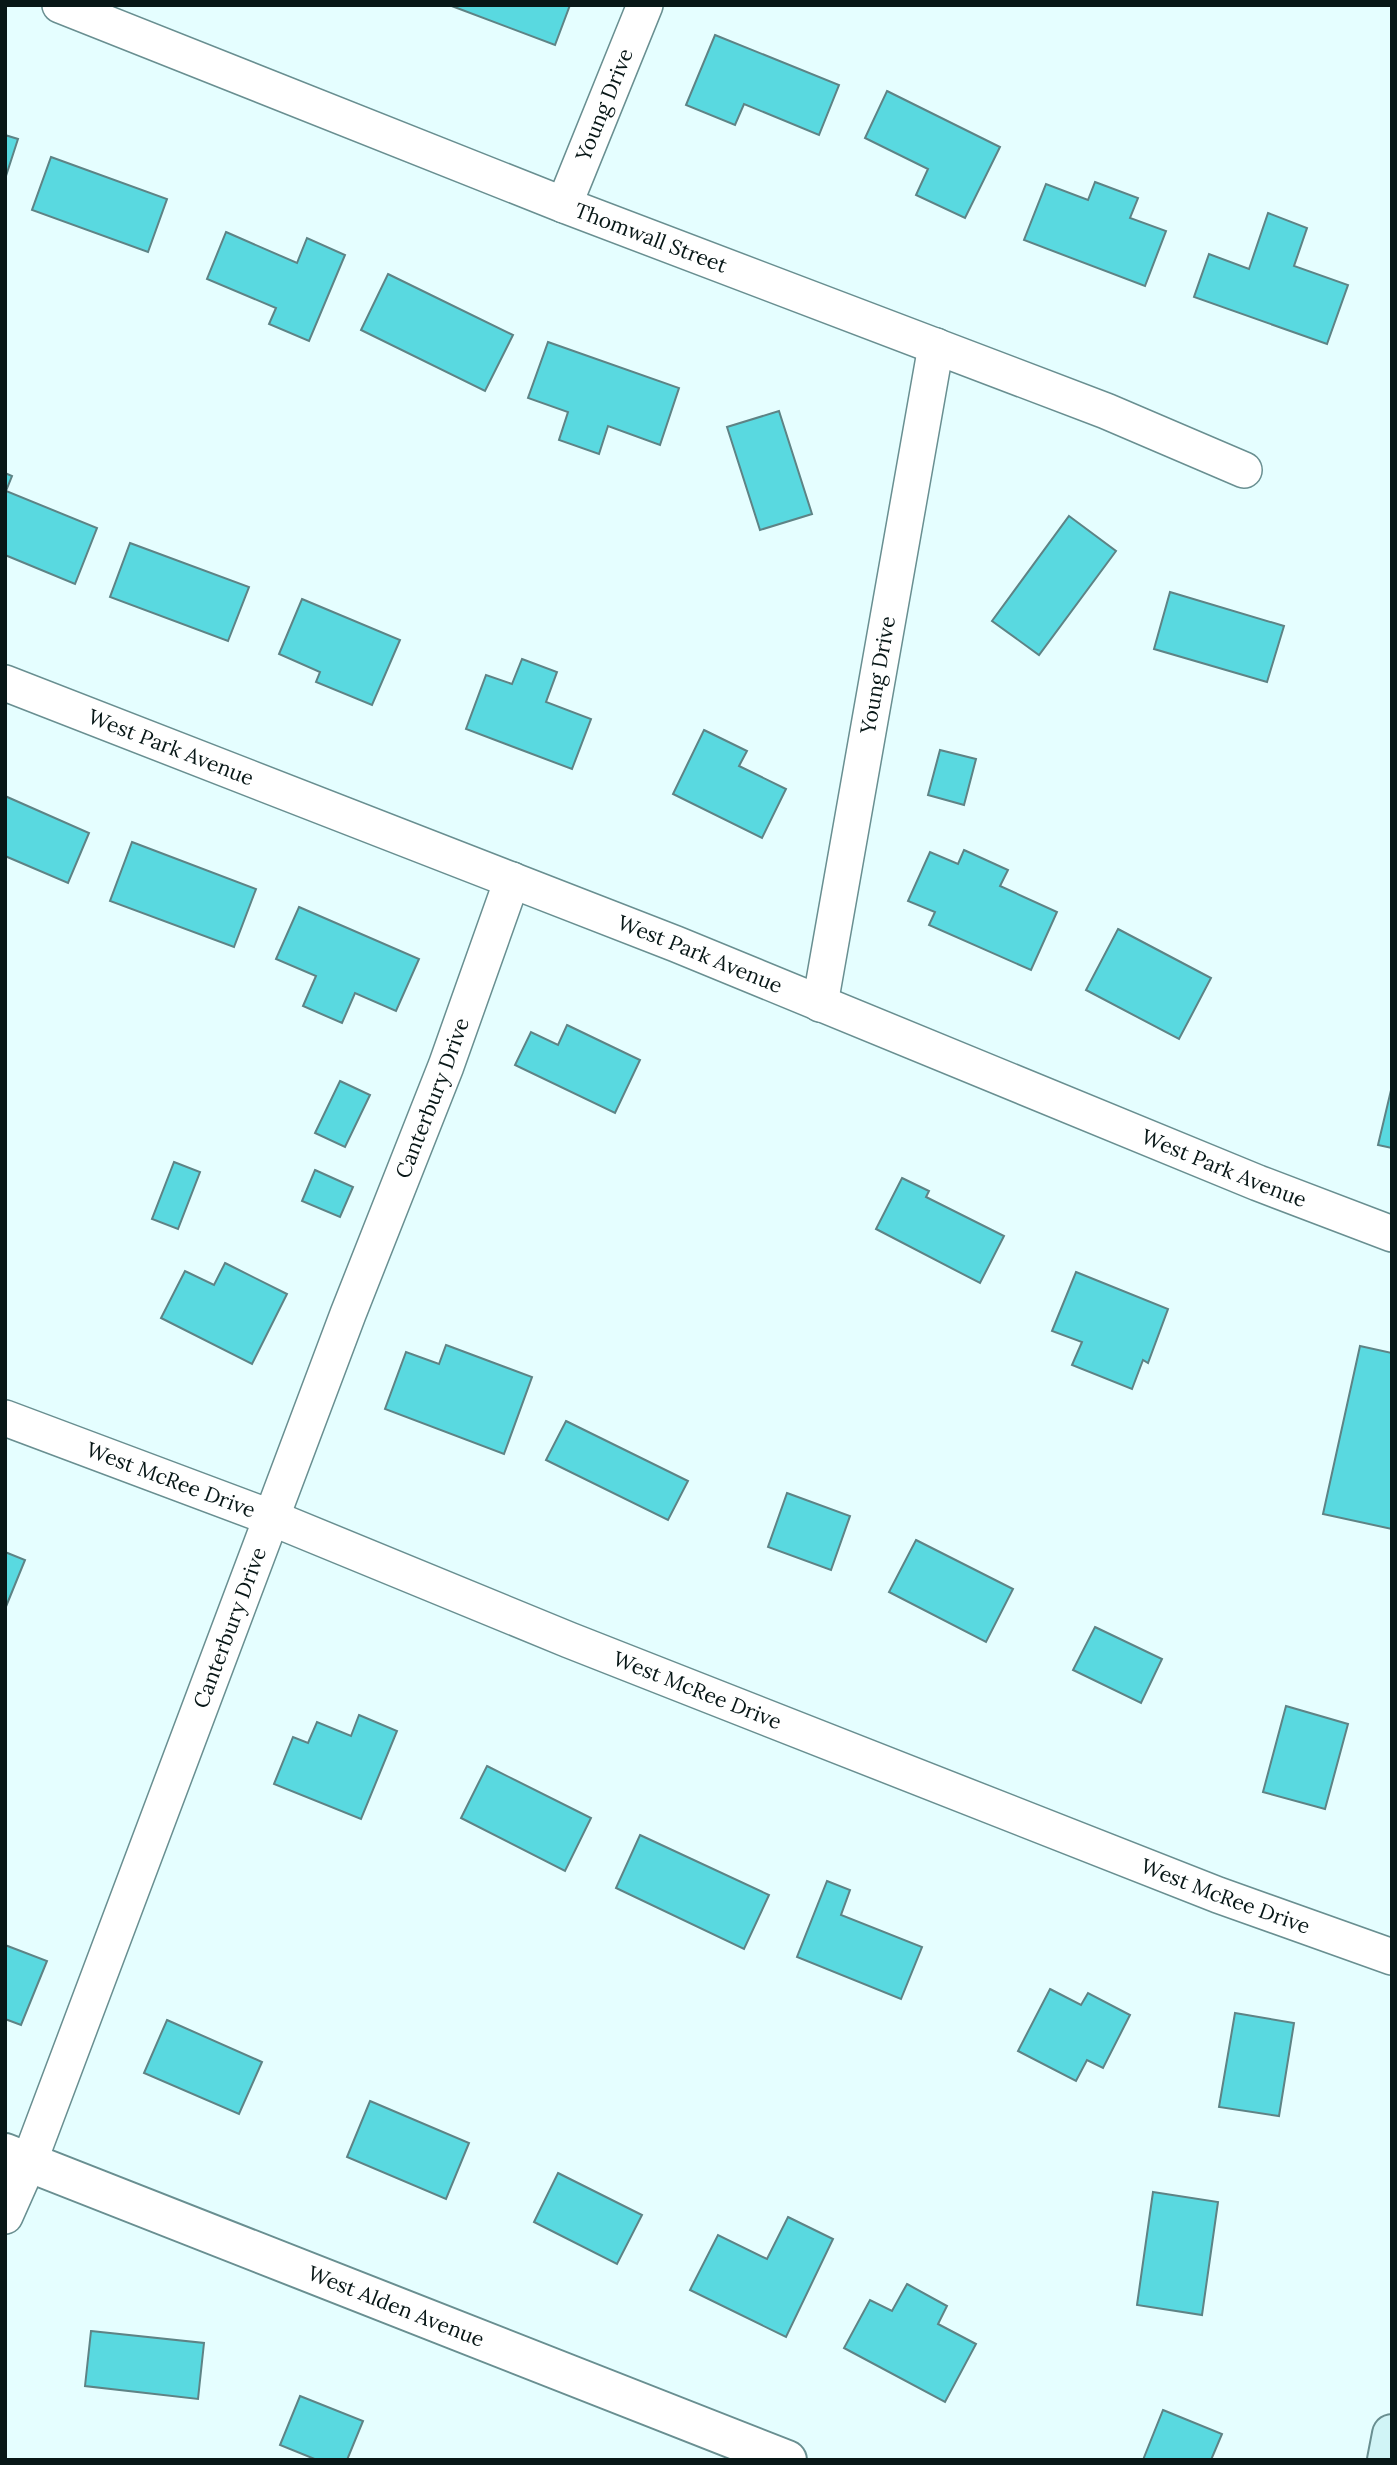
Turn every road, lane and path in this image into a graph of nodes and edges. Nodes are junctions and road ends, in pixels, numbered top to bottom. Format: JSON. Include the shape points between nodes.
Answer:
{"nodes":[{"id":1,"x":60,"y":5,"type":"edge"},
{"id":2,"x":645,"y":5,"type":"edge"},
{"id":3,"x":564,"y":205,"type":"junction"},
{"id":4,"x":936,"y":346,"type":"junction"},
{"id":5,"x":1244,"y":470,"type":"dead end"},
{"id":6,"x":5,"y":683,"type":"edge"},
{"id":7,"x":512,"y":880,"type":"junction"},
{"id":8,"x":820,"y":1004,"type":"junction"},
{"id":9,"x":1392,"y":1234,"type":"edge"},
{"id":10,"x":5,"y":1418,"type":"edge"},
{"id":11,"x":272,"y":1518,"type":"junction"},
{"id":12,"x":1392,"y":1957,"type":"edge"},
{"id":13,"x":17,"y":2157,"type":"edge"},
{"id":14,"x":5,"y":2216,"type":"edge"},
{"id":15,"x":1392,"y":2434,"type":"edge"},
{"id":16,"x":788,"y":2460,"type":"edge"},
{"id":17,"x":1388,"y":2460,"type":"edge"}],
"edges":[{"from":1,"to":3,"type":"street","name":"Thomwall Street"},
{"from":2,"to":3,"type":"street","name":"Young Drive"},
{"from":3,"to":4,"type":"street","name":"Thomwall Street"},
{"from":4,"to":5,"type":"street","name":"Thomwall Street","via":[[1107,411]]},
{"from":4,"to":8,"type":"street","name":"Young Drive"},
{"from":6,"to":7,"type":"street","name":"West Park Avenue"},
{"from":7,"to":8,"type":"street","name":"West Park Avenue"},
{"from":7,"to":11,"type":"street","name":"Canterbury Drive","via":[[446,1066]]},
{"from":8,"to":9,"type":"street","name":"West Park Avenue"},
{"from":10,"to":11,"type":"street","name":"West McRee Drive"},
{"from":11,"to":12,"type":"street","name":"West McRee Drive","via":[[1192,1885]]},
{"from":11,"to":13,"type":"street","name":"Canterbury Drive"},
{"from":13,"to":14,"type":"street","name":"Canterbury Drive"},
{"from":13,"to":16,"type":"street","name":"West Alden Avenue"},
{"from":15,"to":17,"type":"main road"}]}
